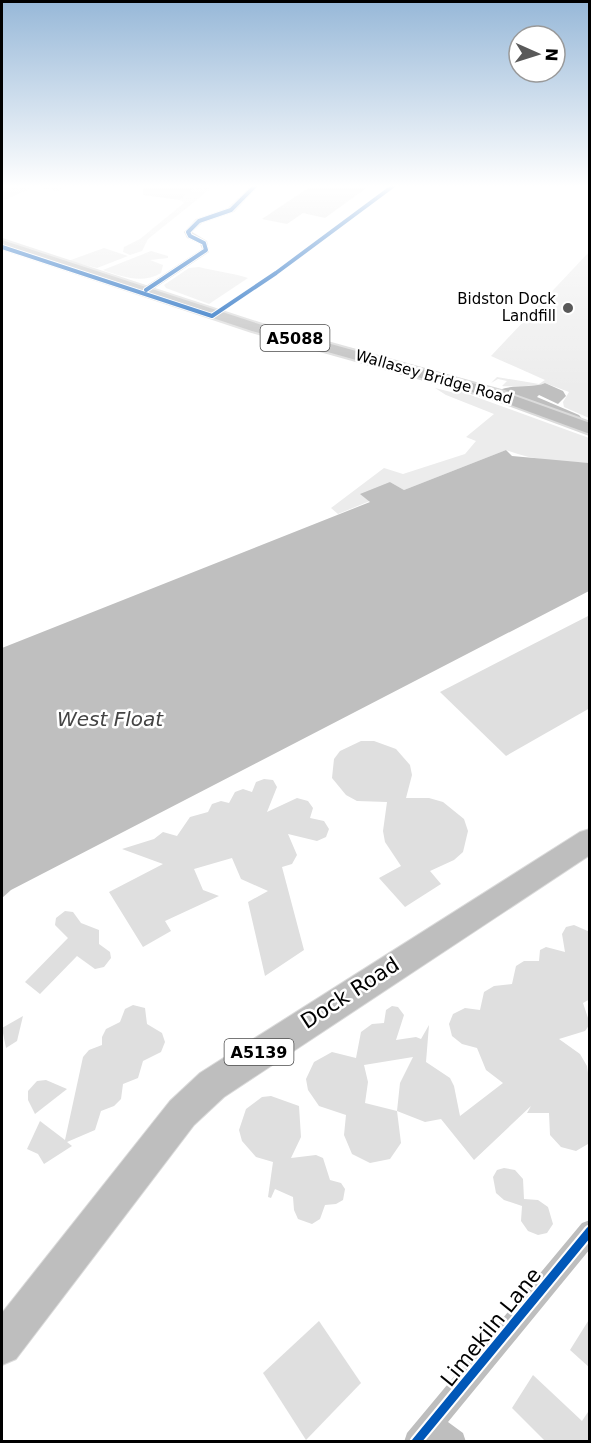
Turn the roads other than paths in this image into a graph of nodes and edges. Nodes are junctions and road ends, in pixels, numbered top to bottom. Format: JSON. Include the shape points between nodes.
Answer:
{"nodes":[{"id":1,"x":31,"y":253,"type":"edge"},
{"id":2,"x":201,"y":253,"type":"edge"},
{"id":3,"x":146,"y":290,"type":"junction"},
{"id":4,"x":590,"y":429,"type":"edge"},
{"id":5,"x":590,"y":840,"type":"edge"},
{"id":6,"x":590,"y":1231,"type":"edge"},
{"id":7,"x":2,"y":1345,"type":"edge"},
{"id":8,"x":424,"y":1433,"type":"edge"},
{"id":9,"x":454,"y":1442,"type":"edge"}],
"edges":[{"from":1,"to":3,"type":"main road","name":"Wallasey Bridge Road","number":"A5088"},
{"from":2,"to":3,"type":"street"},
{"from":3,"to":4,"type":"main road","name":"Wallasey Bridge Road","number":"A5088","via":[[257,328],[495,394]]},
{"from":5,"to":7,"type":"highway","name":"Dock Road","number":"A5139","via":[[280,1038],[212,1086],[182,1113]]},
{"from":6,"to":8,"type":"street","name":"Limekiln Lane"},
{"from":8,"to":9,"type":"street"}]}
